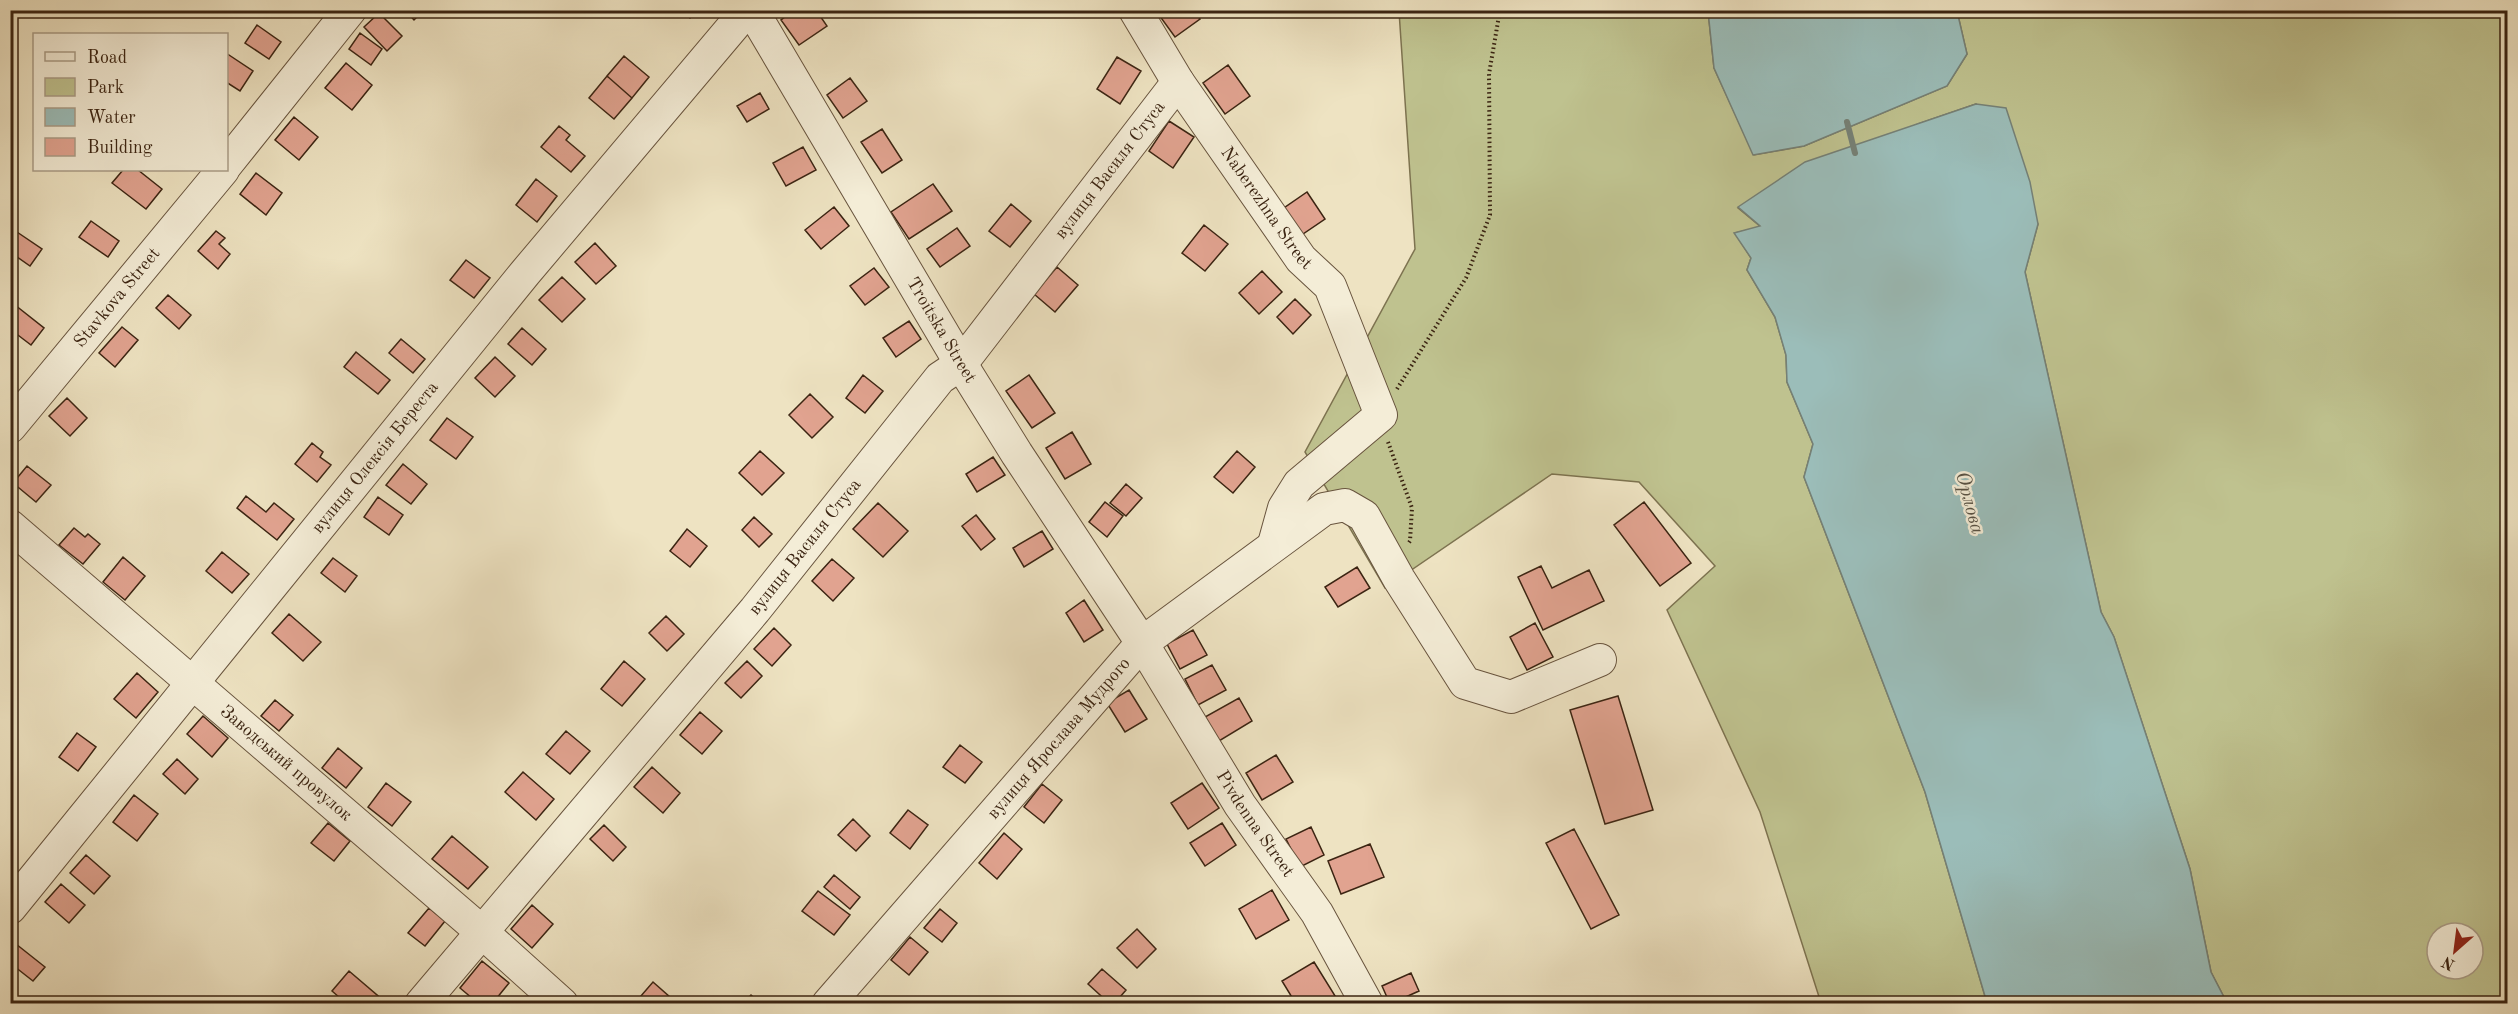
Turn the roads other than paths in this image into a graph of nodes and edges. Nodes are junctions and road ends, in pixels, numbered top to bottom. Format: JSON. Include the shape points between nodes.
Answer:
{"nodes":[{"id":1,"x":350,"y":10,"type":"edge"},
{"id":2,"x":747,"y":10,"type":"edge"},
{"id":3,"x":752,"y":10,"type":"edge"},
{"id":4,"x":1135,"y":10,"type":"edge"},
{"id":5,"x":1178,"y":82,"type":"junction"},
{"id":6,"x":228,"y":162,"type":"edge"},
{"id":7,"x":222,"y":171,"type":"edge"},
{"id":8,"x":961,"y":364,"type":"junction"},
{"id":9,"x":10,"y":427,"type":"edge"},
{"id":10,"x":10,"y":526,"type":"edge"},
{"id":11,"x":1274,"y":544,"type":"junction"},
{"id":12,"x":1142,"y":643,"type":"junction"},
{"id":13,"x":1600,"y":660,"type":"dead end"},
{"id":14,"x":191,"y":683,"type":"junction"},
{"id":15,"x":10,"y":908,"type":"edge"},
{"id":16,"x":482,"y":932,"type":"junction"},
{"id":17,"x":421,"y":1004,"type":"edge"},
{"id":18,"x":562,"y":1004,"type":"edge"},
{"id":19,"x":828,"y":1004,"type":"edge"},
{"id":20,"x":1367,"y":1004,"type":"edge"}],
"edges":[{"from":1,"to":6,"type":"street"},
{"from":2,"to":14,"type":"street","name":"вулиця Олексія Береста","via":[[525,273]]},
{"from":3,"to":8,"type":"street","name":"Troitska Street"},
{"from":4,"to":5,"type":"street","name":"Naberezhna Street"},
{"from":5,"to":8,"type":"street","name":"вулиця Василя Стуса"},
{"from":5,"to":11,"type":"street","name":"Naberezhna Street","via":[[1300,260],[1330,286],[1381,415],[1299,484],[1284,508]]},
{"from":7,"to":9,"type":"street","name":"Stavkova Street"},
{"from":8,"to":12,"type":"street","name":"Troitska Street"},
{"from":8,"to":16,"type":"street","name":"вулиця Василя Стуса","via":[[940,378],[755,610]]},
{"from":10,"to":14,"type":"street","name":"Заводський провулок"},
{"from":11,"to":12,"type":"street","name":"вулиця Ярослава Мудрого"},
{"from":11,"to":13,"type":"street","name":"вулиця Ярослава Мудрого","via":[[1324,509],[1345,506],[1364,516],[1466,683],[1511,697]]},
{"from":12,"to":19,"type":"street","name":"вулиця Ярослава Мудрого"},
{"from":12,"to":20,"type":"street","name":"Pivdenna Street","via":[[1240,805],[1317,913]]},
{"from":14,"to":15,"type":"street","name":"вулиця Олексія Береста"},
{"from":14,"to":16,"type":"street","name":"Заводський провулок"},
{"from":16,"to":17,"type":"street","name":"вулиця Василя Стуса"},
{"from":16,"to":18,"type":"street","name":"Заводський провулок"}]}
